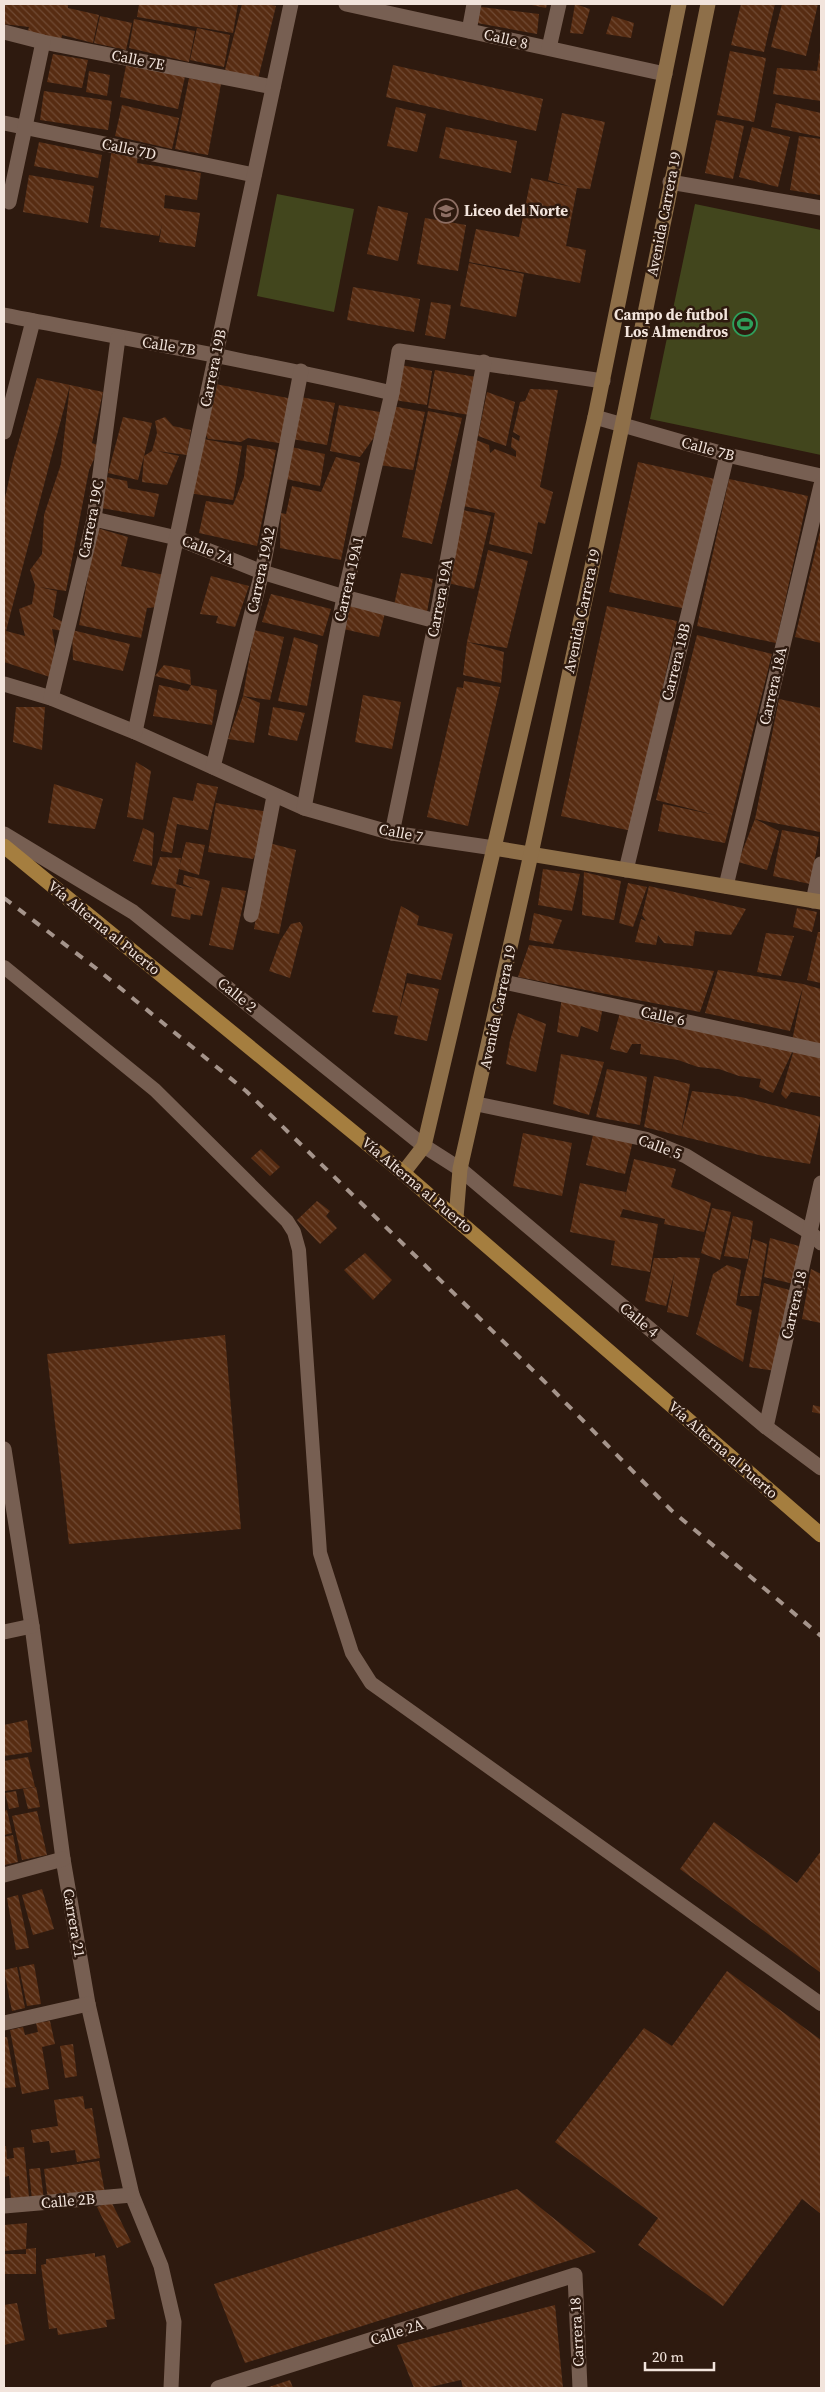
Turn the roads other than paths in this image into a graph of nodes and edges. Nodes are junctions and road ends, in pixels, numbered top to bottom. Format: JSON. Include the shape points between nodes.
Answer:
{"nodes":[{"id":1,"x":291,"y":4,"type":"edge"},
{"id":2,"x":346,"y":4,"type":"edge"},
{"id":3,"x":474,"y":4,"type":"edge"},
{"id":4,"x":558,"y":4,"type":"edge"},
{"id":5,"x":679,"y":4,"type":"edge"},
{"id":6,"x":708,"y":4,"type":"edge"},
{"id":7,"x":378,"y":7,"type":"edge"},
{"id":8,"x":469,"y":31,"type":"junction"},
{"id":9,"x":4,"y":32,"type":"edge"},
{"id":10,"x":43,"y":42,"type":"junction"},
{"id":11,"x":549,"y":48,"type":"junction"},
{"id":12,"x":665,"y":74,"type":"junction"},
{"id":13,"x":273,"y":86,"type":"junction"},
{"id":14,"x":4,"y":123,"type":"edge"},
{"id":15,"x":25,"y":127,"type":"junction"},
{"id":16,"x":254,"y":174,"type":"junction"},
{"id":17,"x":670,"y":182,"type":"junction"},
{"id":18,"x":9,"y":202,"type":"dead end"},
{"id":19,"x":821,"y":208,"type":"edge"},
{"id":20,"x":4,"y":316,"type":"edge"},
{"id":21,"x":33,"y":321,"type":"junction"},
{"id":22,"x":118,"y":338,"type":"junction"},
{"id":23,"x":216,"y":354,"type":"junction"},
{"id":24,"x":484,"y":362,"type":"junction"},
{"id":25,"x":301,"y":372,"type":"junction"},
{"id":26,"x":603,"y":381,"type":"junction"},
{"id":27,"x":392,"y":392,"type":"junction"},
{"id":28,"x":595,"y":417,"type":"junction"},
{"id":29,"x":622,"y":426,"type":"junction"},
{"id":30,"x":4,"y":432,"type":"edge"},
{"id":31,"x":727,"y":455,"type":"junction"},
{"id":32,"x":821,"y":476,"type":"edge"},
{"id":33,"x":821,"y":485,"type":"edge"},
{"id":34,"x":94,"y":519,"type":"junction"},
{"id":35,"x":177,"y":538,"type":"junction"},
{"id":36,"x":262,"y":572,"type":"junction"},
{"id":37,"x":344,"y":597,"type":"junction"},
{"id":38,"x":436,"y":621,"type":"junction"},
{"id":39,"x":4,"y":684,"type":"edge"},
{"id":40,"x":51,"y":698,"type":"junction"},
{"id":41,"x":135,"y":732,"type":"junction"},
{"id":42,"x":213,"y":767,"type":"junction"},
{"id":43,"x":274,"y":796,"type":"junction"},
{"id":44,"x":304,"y":808,"type":"junction"},
{"id":45,"x":392,"y":833,"type":"junction"},
{"id":46,"x":4,"y":834,"type":"edge"},
{"id":47,"x":4,"y":846,"type":"edge"},
{"id":48,"x":494,"y":848,"type":"junction"},
{"id":49,"x":531,"y":854,"type":"junction"},
{"id":50,"x":821,"y":864,"type":"edge"},
{"id":51,"x":626,"y":870,"type":"junction"},
{"id":52,"x":726,"y":886,"type":"junction"},
{"id":53,"x":817,"y":901,"type":"edge"},
{"id":54,"x":251,"y":915,"type":"dead end"},
{"id":55,"x":4,"y":967,"type":"edge"},
{"id":56,"x":504,"y":982,"type":"junction"},
{"id":57,"x":821,"y":1051,"type":"edge"},
{"id":58,"x":476,"y":1104,"type":"junction"},
{"id":59,"x":424,"y":1146,"type":"junction"},
{"id":60,"x":460,"y":1169,"type":"junction"},
{"id":61,"x":403,"y":1173,"type":"junction"},
{"id":62,"x":821,"y":1184,"type":"edge"},
{"id":63,"x":456,"y":1218,"type":"junction"},
{"id":64,"x":816,"y":1238,"type":"edge"},
{"id":65,"x":766,"y":1427,"type":"junction"},
{"id":66,"x":4,"y":1448,"type":"edge"},
{"id":67,"x":821,"y":1468,"type":"edge"},
{"id":68,"x":821,"y":1535,"type":"edge"},
{"id":69,"x":32,"y":1626,"type":"junction"},
{"id":70,"x":4,"y":1632,"type":"edge"},
{"id":71,"x":63,"y":1859,"type":"junction"},
{"id":72,"x":4,"y":1875,"type":"edge"},
{"id":73,"x":88,"y":2004,"type":"junction"},
{"id":74,"x":821,"y":2004,"type":"edge"},
{"id":75,"x":4,"y":2023,"type":"edge"},
{"id":76,"x":132,"y":2196,"type":"junction"},
{"id":77,"x":4,"y":2206,"type":"edge"},
{"id":78,"x":575,"y":2275,"type":"joint"},
{"id":79,"x":172,"y":2388,"type":"edge"},
{"id":80,"x":218,"y":2388,"type":"edge"},
{"id":81,"x":580,"y":2388,"type":"edge"}],
"edges":[{"from":1,"to":13,"type":"street","name":"Carrera 19B"},
{"from":2,"to":7,"type":"street","name":"Calle 8"},
{"from":3,"to":8,"type":"street"},
{"from":4,"to":11,"type":"street"},
{"from":5,"to":12,"type":"main road","name":"Avenida Carrera 19"},
{"from":6,"to":17,"type":"main road","name":"Avenida Carrera 19"},
{"from":7,"to":8,"type":"street","name":"Calle 8"},
{"from":8,"to":11,"type":"street","name":"Calle 8"},
{"from":9,"to":10,"type":"street","name":"Calle 7E"},
{"from":10,"to":13,"type":"street","name":"Calle 7E"},
{"from":10,"to":15,"type":"street"},
{"from":11,"to":12,"type":"street","name":"Calle 8"},
{"from":12,"to":26,"type":"main road","name":"Avenida Carrera 19"},
{"from":13,"to":16,"type":"street","name":"Carrera 19B"},
{"from":14,"to":15,"type":"street","name":"Calle 7D"},
{"from":15,"to":16,"type":"street","name":"Calle 7D"},
{"from":15,"to":18,"type":"street"},
{"from":16,"to":23,"type":"street","name":"Carrera 19B"},
{"from":17,"to":19,"type":"street"},
{"from":17,"to":29,"type":"main road","name":"Avenida Carrera 19"},
{"from":20,"to":21,"type":"street","name":"Calle 7B"},
{"from":21,"to":22,"type":"street","name":"Calle 7B"},
{"from":21,"to":30,"type":"street"},
{"from":22,"to":23,"type":"street","name":"Calle 7B"},
{"from":22,"to":34,"type":"street","name":"Carrera 19C"},
{"from":23,"to":25,"type":"street","name":"Calle 7B"},
{"from":23,"to":35,"type":"street","name":"Carrera 19B"},
{"from":24,"to":26,"type":"street"},
{"from":24,"to":27,"type":"street","name":"Carrera 19A1","via":[[399,351]]},
{"from":24,"to":38,"type":"street","name":"Carrera 19A"},
{"from":25,"to":27,"type":"street","name":"Calle 7B"},
{"from":25,"to":36,"type":"street","name":"Carrera 19A2"},
{"from":26,"to":28,"type":"main road","name":"Avenida Carrera 19"},
{"from":27,"to":37,"type":"street","name":"Carrera 19A1"},
{"from":28,"to":29,"type":"street","name":"Calle 7B"},
{"from":28,"to":48,"type":"main road","name":"Avenida Carrera 19"},
{"from":29,"to":31,"type":"street","name":"Calle 7B"},
{"from":29,"to":49,"type":"main road","name":"Avenida Carrera 19"},
{"from":31,"to":32,"type":"street","name":"Calle 7B"},
{"from":31,"to":51,"type":"street","name":"Carrera 18B"},
{"from":33,"to":52,"type":"street","name":"Carrera 18A"},
{"from":34,"to":35,"type":"street","name":"Calle 7A"},
{"from":34,"to":40,"type":"street","name":"Carrera 19C"},
{"from":35,"to":36,"type":"street","name":"Calle 7A"},
{"from":35,"to":41,"type":"street","name":"Carrera 19B"},
{"from":36,"to":37,"type":"street","name":"Calle 7A"},
{"from":36,"to":42,"type":"street","name":"Carrera 19A2"},
{"from":37,"to":38,"type":"street","name":"Calle 7A"},
{"from":37,"to":44,"type":"street","name":"Carrera 19A1"},
{"from":38,"to":45,"type":"street","name":"Carrera 19A"},
{"from":39,"to":40,"type":"street","name":"Calle 7"},
{"from":40,"to":41,"type":"street","name":"Calle 7"},
{"from":41,"to":42,"type":"street","name":"Calle 7"},
{"from":42,"to":43,"type":"street","name":"Calle 7"},
{"from":43,"to":44,"type":"street","name":"Calle 7"},
{"from":43,"to":54,"type":"street"},
{"from":44,"to":45,"type":"street","name":"Calle 7"},
{"from":45,"to":48,"type":"street","name":"Calle 7"},
{"from":46,"to":59,"type":"street","name":"Calle 2","via":[[133,912]]},
{"from":47,"to":61,"type":"main road","name":"Vía Alterna al Puerto"},
{"from":48,"to":49,"type":"main road","name":"Calle 7"},
{"from":48,"to":59,"type":"main road","name":"Avenida Carrera 19"},
{"from":49,"to":51,"type":"main road","name":"Calle 7"},
{"from":49,"to":56,"type":"main road","name":"Avenida Carrera 19"},
{"from":50,"to":53,"type":"street"},
{"from":51,"to":52,"type":"main road","name":"Calle 7"},
{"from":52,"to":53,"type":"main road","name":"Calle 7"},
{"from":55,"to":74,"type":"lane","via":[[155,1090],[287,1221],[294,1232],[299,1250],[320,1554],[352,1653],[371,1683]]},
{"from":56,"to":57,"type":"street","name":"Calle 6"},
{"from":56,"to":58,"type":"main road","name":"Avenida Carrera 19"},
{"from":58,"to":60,"type":"main road","name":"Avenida Carrera 19"},
{"from":58,"to":64,"type":"street","name":"Calle 5","via":[[653,1143],[686,1156]]},
{"from":59,"to":60,"type":"street","name":"Calle 2"},
{"from":59,"to":61,"type":"main road","name":"Avenida Carrera 19"},
{"from":60,"to":63,"type":"main road","name":"Avenida Carrera 19"},
{"from":60,"to":65,"type":"street","name":"Calle 4"},
{"from":61,"to":63,"type":"main road","name":"Vía Alterna al Puerto"},
{"from":62,"to":64,"type":"street","name":"Carrera 18"},
{"from":63,"to":68,"type":"main road","name":"Vía Alterna al Puerto"},
{"from":64,"to":65,"type":"street","name":"Carrera 18"},
{"from":65,"to":67,"type":"street","name":"Calle 4"},
{"from":66,"to":69,"type":"street","name":"Carrera 21"},
{"from":69,"to":70,"type":"street"},
{"from":69,"to":71,"type":"street","name":"Carrera 21"},
{"from":71,"to":72,"type":"street"},
{"from":71,"to":73,"type":"street","name":"Carrera 21"},
{"from":73,"to":75,"type":"street"},
{"from":73,"to":76,"type":"street","name":"Carrera 21"},
{"from":76,"to":77,"type":"street","name":"Calle 2B"},
{"from":76,"to":79,"type":"street","name":"Carrera 21","via":[[161,2266],[174,2322]]},
{"from":78,"to":80,"type":"street","name":"Calle 2A"},
{"from":78,"to":81,"type":"street","name":"Carrera 18"}]}
